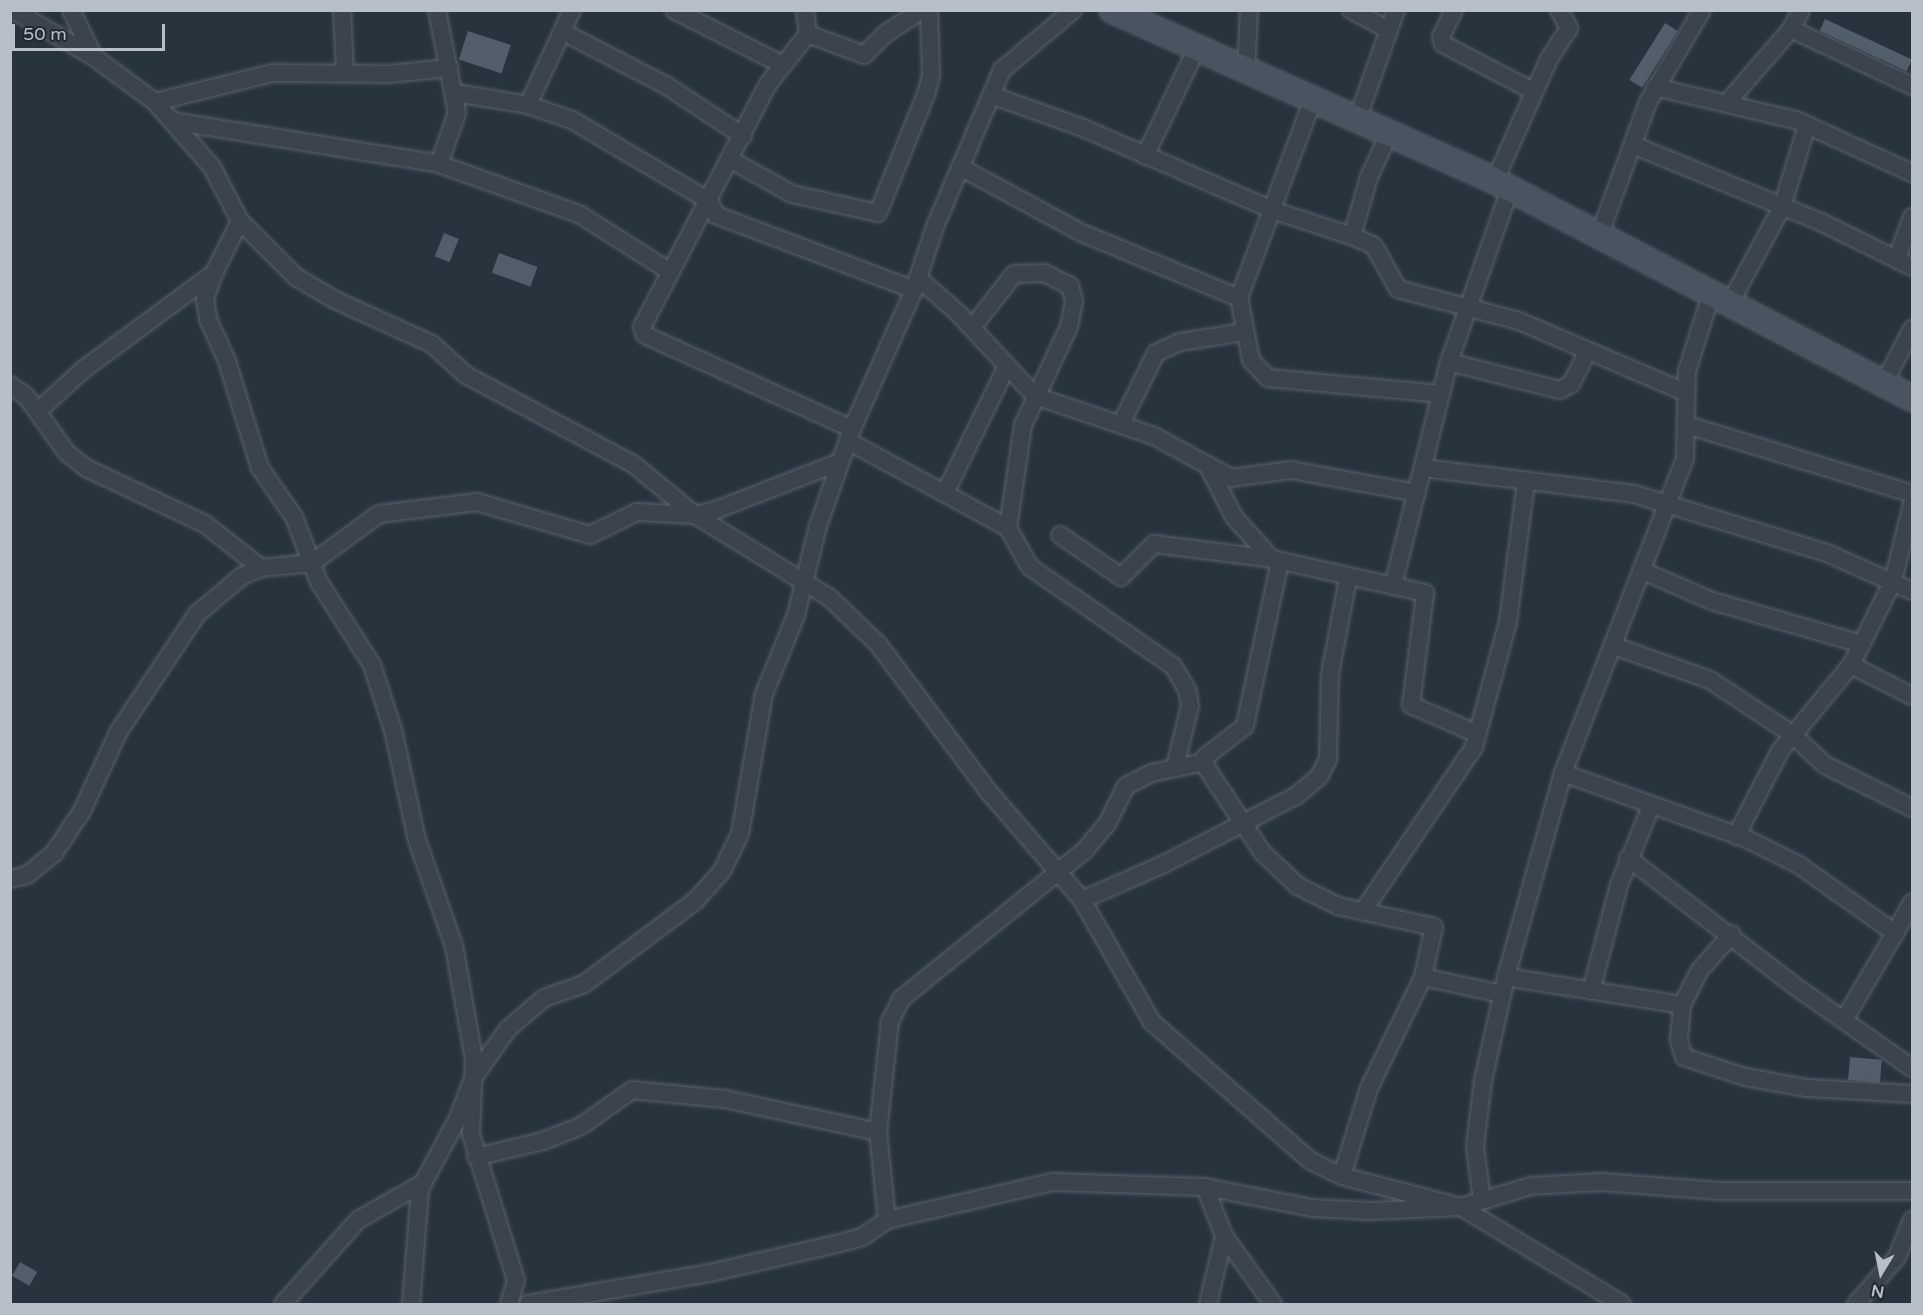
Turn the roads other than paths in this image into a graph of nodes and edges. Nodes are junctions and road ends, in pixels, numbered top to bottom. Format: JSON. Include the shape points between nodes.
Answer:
{"nodes":[{"id":1,"x":14,"y":10,"type":"edge"},
{"id":2,"x":71,"y":10,"type":"edge"},
{"id":3,"x":342,"y":10,"type":"edge"},
{"id":4,"x":437,"y":10,"type":"edge"},
{"id":5,"x":572,"y":10,"type":"edge"},
{"id":6,"x":674,"y":10,"type":"edge"},
{"id":7,"x":805,"y":10,"type":"edge"},
{"id":8,"x":922,"y":10,"type":"edge"},
{"id":9,"x":929,"y":10,"type":"edge"},
{"id":10,"x":1073,"y":10,"type":"edge"},
{"id":11,"x":1249,"y":10,"type":"edge"},
{"id":12,"x":1351,"y":10,"type":"edge"},
{"id":13,"x":1396,"y":10,"type":"edge"},
{"id":14,"x":1454,"y":10,"type":"edge"},
{"id":15,"x":1559,"y":10,"type":"edge"},
{"id":16,"x":1702,"y":10,"type":"edge"},
{"id":17,"x":1801,"y":10,"type":"edge"},
{"id":18,"x":1129,"y":14,"type":"edge"},
{"id":19,"x":1791,"y":29,"type":"junction"},
{"id":20,"x":1389,"y":30,"type":"junction"},
{"id":21,"x":563,"y":32,"type":"junction"},
{"id":22,"x":808,"y":34,"type":"junction"},
{"id":23,"x":1196,"y":50,"type":"junction"},
{"id":24,"x":94,"y":57,"type":"junction"},
{"id":25,"x":783,"y":65,"type":"junction"},
{"id":26,"x":450,"y":68,"type":"junction"},
{"id":27,"x":345,"y":71,"type":"junction"},
{"id":28,"x":1246,"y":74,"type":"junction"},
{"id":29,"x":1912,"y":86,"type":"edge"},
{"id":30,"x":1655,"y":87,"type":"junction"},
{"id":31,"x":1533,"y":91,"type":"junction"},
{"id":32,"x":455,"y":93,"type":"junction"},
{"id":33,"x":991,"y":95,"type":"junction"},
{"id":34,"x":155,"y":102,"type":"junction"},
{"id":35,"x":1312,"y":102,"type":"junction"},
{"id":36,"x":1726,"y":103,"type":"junction"},
{"id":37,"x":528,"y":105,"type":"junction"},
{"id":38,"x":1357,"y":120,"type":"junction"},
{"id":39,"x":172,"y":121,"type":"junction"},
{"id":40,"x":1807,"y":124,"type":"junction"},
{"id":41,"x":1389,"y":134,"type":"junction"},
{"id":42,"x":743,"y":136,"type":"junction"},
{"id":43,"x":1633,"y":145,"type":"junction"},
{"id":44,"x":1145,"y":156,"type":"junction"},
{"id":45,"x":731,"y":160,"type":"junction"},
{"id":46,"x":439,"y":164,"type":"junction"},
{"id":47,"x":960,"y":167,"type":"junction"},
{"id":48,"x":1912,"y":173,"type":"edge"},
{"id":49,"x":1500,"y":184,"type":"junction"},
{"id":50,"x":710,"y":201,"type":"junction"},
{"id":51,"x":1782,"y":207,"type":"junction"},
{"id":52,"x":1275,"y":211,"type":"junction"},
{"id":53,"x":1912,"y":217,"type":"edge"},
{"id":54,"x":240,"y":221,"type":"junction"},
{"id":55,"x":1352,"y":236,"type":"junction"},
{"id":56,"x":1599,"y":236,"type":"junction"},
{"id":57,"x":1897,"y":258,"type":"junction"},
{"id":58,"x":1912,"y":267,"type":"edge"},
{"id":59,"x":669,"y":271,"type":"junction"},
{"id":60,"x":214,"y":273,"type":"junction"},
{"id":61,"x":916,"y":284,"type":"junction"},
{"id":62,"x":1239,"y":298,"type":"junction"},
{"id":63,"x":1720,"y":300,"type":"junction"},
{"id":64,"x":1466,"y":309,"type":"junction"},
{"id":65,"x":972,"y":328,"type":"junction"},
{"id":66,"x":1912,"y":329,"type":"edge"},
{"id":67,"x":1244,"y":332,"type":"junction"},
{"id":68,"x":1587,"y":353,"type":"junction"},
{"id":69,"x":1449,"y":362,"type":"junction"},
{"id":70,"x":1007,"y":366,"type":"junction"},
{"id":71,"x":1884,"y":383,"type":"junction"},
{"id":72,"x":10,"y":385,"type":"edge"},
{"id":73,"x":1685,"y":392,"type":"junction"},
{"id":74,"x":1441,"y":394,"type":"junction"},
{"id":75,"x":1035,"y":396,"type":"junction"},
{"id":76,"x":1912,"y":398,"type":"edge"},
{"id":77,"x":39,"y":410,"type":"junction"},
{"id":78,"x":1122,"y":422,"type":"junction"},
{"id":79,"x":1687,"y":425,"type":"junction"},
{"id":80,"x":850,"y":435,"type":"junction"},
{"id":81,"x":840,"y":462,"type":"junction"},
{"id":82,"x":1423,"y":468,"type":"junction"},
{"id":83,"x":1210,"y":470,"type":"junction"},
{"id":84,"x":1526,"y":481,"type":"junction"},
{"id":85,"x":946,"y":491,"type":"junction"},
{"id":86,"x":1417,"y":493,"type":"junction"},
{"id":87,"x":1912,"y":494,"type":"edge"},
{"id":88,"x":1666,"y":503,"type":"junction"},
{"id":89,"x":1912,"y":504,"type":"edge"},
{"id":90,"x":694,"y":515,"type":"junction"},
{"id":91,"x":1008,"y":528,"type":"junction"},
{"id":92,"x":1060,"y":535,"type":"dead end"},
{"id":93,"x":1276,"y":560,"type":"junction"},
{"id":94,"x":312,"y":563,"type":"junction"},
{"id":95,"x":261,"y":568,"type":"junction"},
{"id":96,"x":1641,"y":570,"type":"junction"},
{"id":97,"x":1348,"y":579,"type":"junction"},
{"id":98,"x":1893,"y":581,"type":"junction"},
{"id":99,"x":805,"y":583,"type":"junction"},
{"id":100,"x":1393,"y":586,"type":"junction"},
{"id":101,"x":1912,"y":591,"type":"edge"},
{"id":102,"x":1862,"y":644,"type":"junction"},
{"id":103,"x":1614,"y":646,"type":"junction"},
{"id":104,"x":1851,"y":665,"type":"junction"},
{"id":105,"x":1912,"y":696,"type":"edge"},
{"id":106,"x":1477,"y":734,"type":"junction"},
{"id":107,"x":1792,"y":734,"type":"junction"},
{"id":108,"x":1204,"y":762,"type":"junction"},
{"id":109,"x":1176,"y":767,"type":"junction"},
{"id":110,"x":1563,"y":774,"type":"junction"},
{"id":111,"x":1651,"y":806,"type":"junction"},
{"id":112,"x":1912,"y":808,"type":"edge"},
{"id":113,"x":1240,"y":822,"type":"junction"},
{"id":114,"x":1736,"y":836,"type":"junction"},
{"id":115,"x":1628,"y":858,"type":"junction"},
{"id":116,"x":1057,"y":872,"type":"junction"},
{"id":117,"x":10,"y":879,"type":"edge"},
{"id":118,"x":1082,"y":900,"type":"junction"},
{"id":119,"x":1912,"y":902,"type":"edge"},
{"id":120,"x":1363,"y":911,"type":"junction"},
{"id":121,"x":1895,"y":933,"type":"junction"},
{"id":122,"x":1732,"y":934,"type":"junction"},
{"id":123,"x":1423,"y":977,"type":"junction"},
{"id":124,"x":1506,"y":977,"type":"junction"},
{"id":125,"x":1591,"y":991,"type":"junction"},
{"id":126,"x":1502,"y":994,"type":"junction"},
{"id":127,"x":1682,"y":1005,"type":"junction"},
{"id":128,"x":1844,"y":1020,"type":"junction"},
{"id":129,"x":1912,"y":1068,"type":"edge"},
{"id":130,"x":473,"y":1078,"type":"junction"},
{"id":131,"x":1912,"y":1095,"type":"edge"},
{"id":132,"x":878,"y":1132,"type":"junction"},
{"id":133,"x":476,"y":1157,"type":"junction"},
{"id":134,"x":1342,"y":1176,"type":"junction"},
{"id":135,"x":421,"y":1184,"type":"junction"},
{"id":136,"x":1205,"y":1187,"type":"junction"},
{"id":137,"x":1912,"y":1191,"type":"edge"},
{"id":138,"x":1482,"y":1200,"type":"junction"},
{"id":139,"x":1461,"y":1207,"type":"junction"},
{"id":140,"x":887,"y":1220,"type":"junction"},
{"id":141,"x":1912,"y":1220,"type":"edge"},
{"id":142,"x":1224,"y":1236,"type":"junction"},
{"id":143,"x":1905,"y":1260,"type":"edge"},
{"id":144,"x":283,"y":1305,"type":"edge"},
{"id":145,"x":411,"y":1305,"type":"edge"},
{"id":146,"x":509,"y":1305,"type":"edge"},
{"id":147,"x":528,"y":1305,"type":"edge"},
{"id":148,"x":1208,"y":1305,"type":"edge"},
{"id":149,"x":1273,"y":1305,"type":"edge"},
{"id":150,"x":1622,"y":1305,"type":"edge"},
{"id":151,"x":1856,"y":1305,"type":"edge"}],
"edges":[{"from":1,"to":24,"type":"street"},
{"from":2,"to":24,"type":"street"},
{"from":3,"to":27,"type":"street"},
{"from":4,"to":26,"type":"street"},
{"from":5,"to":21,"type":"street"},
{"from":6,"to":25,"type":"street"},
{"from":7,"to":22,"type":"street"},
{"from":8,"to":22,"type":"street","via":[[885,34],[864,55]]},
{"from":9,"to":45,"type":"street","via":[[931,74],[927,92],[878,213],[792,194]]},
{"from":10,"to":33,"type":"street","via":[[1002,70]]},
{"from":11,"to":28,"type":"street"},
{"from":12,"to":20,"type":"street"},
{"from":13,"to":20,"type":"street"},
{"from":14,"to":31,"type":"street","via":[[1441,37],[1443,44]]},
{"from":15,"to":31,"type":"street","via":[[1569,28]]},
{"from":16,"to":30,"type":"street"},
{"from":17,"to":19,"type":"street"},
{"from":18,"to":23,"type":"street"},
{"from":19,"to":29,"type":"street"},
{"from":19,"to":36,"type":"street"},
{"from":20,"to":38,"type":"street"},
{"from":21,"to":37,"type":"street"},
{"from":21,"to":42,"type":"street","via":[[666,86]]},
{"from":22,"to":25,"type":"street"},
{"from":23,"to":28,"type":"street"},
{"from":23,"to":44,"type":"street"},
{"from":24,"to":34,"type":"street"},
{"from":25,"to":42,"type":"street"},
{"from":26,"to":27,"type":"street","via":[[389,74]]},
{"from":26,"to":32,"type":"street"},
{"from":27,"to":34,"type":"street","via":[[272,74]]},
{"from":28,"to":35,"type":"street"},
{"from":30,"to":36,"type":"street"},
{"from":30,"to":43,"type":"street"},
{"from":31,"to":49,"type":"street","via":[[1500,169]]},
{"from":32,"to":37,"type":"street"},
{"from":32,"to":46,"type":"street","via":[[457,113]]},
{"from":33,"to":44,"type":"street"},
{"from":33,"to":47,"type":"street"},
{"from":34,"to":39,"type":"street"},
{"from":35,"to":38,"type":"street"},
{"from":35,"to":52,"type":"street"},
{"from":36,"to":40,"type":"street"},
{"from":37,"to":50,"type":"street","via":[[618,143]]},
{"from":38,"to":41,"type":"street"},
{"from":39,"to":46,"type":"street"},
{"from":39,"to":54,"type":"street","via":[[212,167]]},
{"from":40,"to":48,"type":"street"},
{"from":40,"to":51,"type":"street"},
{"from":41,"to":49,"type":"street"},
{"from":41,"to":55,"type":"street","via":[[1369,177]]},
{"from":42,"to":45,"type":"street"},
{"from":43,"to":51,"type":"street"},
{"from":43,"to":56,"type":"street"},
{"from":44,"to":52,"type":"street"},
{"from":45,"to":50,"type":"street"},
{"from":46,"to":59,"type":"street","via":[[579,214]]},
{"from":47,"to":61,"type":"street"},
{"from":47,"to":62,"type":"street","via":[[1082,233]]},
{"from":49,"to":56,"type":"street"},
{"from":49,"to":64,"type":"street"},
{"from":50,"to":59,"type":"street"},
{"from":50,"to":61,"type":"street","via":[[716,215]]},
{"from":51,"to":57,"type":"street"},
{"from":51,"to":63,"type":"street"},
{"from":52,"to":55,"type":"street"},
{"from":52,"to":62,"type":"street"},
{"from":53,"to":57,"type":"street"},
{"from":54,"to":60,"type":"street"},
{"from":54,"to":90,"type":"street","via":[[296,277],[335,300],[432,344],[466,375],[633,464]]},
{"from":55,"to":64,"type":"street","via":[[1374,246],[1398,289]]},
{"from":56,"to":63,"type":"street"},
{"from":57,"to":58,"type":"street"},
{"from":59,"to":80,"type":"street","via":[[642,327],[645,335]]},
{"from":60,"to":77,"type":"street","via":[[84,369]]},
{"from":60,"to":94,"type":"street","via":[[205,299],[208,319],[227,362],[244,430],[260,468],[294,517]]},
{"from":61,"to":65,"type":"street"},
{"from":61,"to":80,"type":"street"},
{"from":62,"to":67,"type":"street"},
{"from":63,"to":71,"type":"street"},
{"from":63,"to":73,"type":"street","via":[[1694,338]]},
{"from":64,"to":68,"type":"street","via":[[1520,321]]},
{"from":64,"to":69,"type":"street"},
{"from":65,"to":70,"type":"street"},
{"from":65,"to":75,"type":"street","via":[[1014,274],[1038,271],[1070,286],[1074,302],[1069,327]]},
{"from":66,"to":71,"type":"street"},
{"from":67,"to":74,"type":"street","via":[[1251,360],[1268,378]]},
{"from":67,"to":78,"type":"street","via":[[1207,336],[1156,353]]},
{"from":68,"to":69,"type":"street","via":[[1571,384],[1560,390]]},
{"from":68,"to":73,"type":"street"},
{"from":69,"to":74,"type":"street"},
{"from":70,"to":75,"type":"street"},
{"from":70,"to":85,"type":"street"},
{"from":71,"to":76,"type":"street"},
{"from":72,"to":77,"type":"street"},
{"from":73,"to":79,"type":"street"},
{"from":74,"to":82,"type":"street"},
{"from":75,"to":78,"type":"street"},
{"from":75,"to":91,"type":"street","via":[[1021,432]]},
{"from":77,"to":95,"type":"street","via":[[67,453],[86,468],[205,524]]},
{"from":78,"to":83,"type":"street"},
{"from":79,"to":87,"type":"street","via":[[1820,462]]},
{"from":79,"to":88,"type":"street","via":[[1685,458]]},
{"from":80,"to":81,"type":"street"},
{"from":80,"to":85,"type":"street"},
{"from":81,"to":90,"type":"street"},
{"from":81,"to":99,"type":"street"},
{"from":82,"to":84,"type":"street","via":[[1478,471]]},
{"from":82,"to":86,"type":"street"},
{"from":83,"to":86,"type":"street","via":[[1240,478],[1291,470],[1316,472]]},
{"from":83,"to":93,"type":"street","via":[[1234,517]]},
{"from":84,"to":88,"type":"street","via":[[1589,486]]},
{"from":84,"to":106,"type":"street","via":[[1508,622]]},
{"from":85,"to":91,"type":"street"},
{"from":86,"to":100,"type":"street"},
{"from":88,"to":96,"type":"street"},
{"from":88,"to":98,"type":"street","via":[[1827,553]]},
{"from":89,"to":98,"type":"street"},
{"from":90,"to":94,"type":"street","via":[[637,512],[590,535],[477,502],[444,503],[379,514]]},
{"from":90,"to":99,"type":"street"},
{"from":91,"to":109,"type":"street","via":[[1030,567],[1173,666],[1187,689],[1190,706]]},
{"from":92,"to":93,"type":"street","via":[[1121,577],[1154,544]]},
{"from":93,"to":97,"type":"street"},
{"from":93,"to":108,"type":"street","via":[[1245,726]]},
{"from":94,"to":95,"type":"street"},
{"from":94,"to":130,"type":"street","via":[[372,665],[393,730],[417,840],[454,946]]},
{"from":95,"to":117,"type":"street","via":[[242,576],[197,614],[119,731],[82,811],[54,853],[27,875]]},
{"from":96,"to":102,"type":"street","via":[[1712,602]]},
{"from":96,"to":103,"type":"street"},
{"from":97,"to":100,"type":"street"},
{"from":97,"to":113,"type":"street","via":[[1330,674],[1324,771],[1296,796]]},
{"from":98,"to":101,"type":"street"},
{"from":98,"to":102,"type":"street"},
{"from":99,"to":116,"type":"street","via":[[830,598],[878,644],[988,791]]},
{"from":99,"to":130,"type":"street","via":[[765,694],[740,834],[722,871],[695,901],[584,984],[544,998],[530,1008],[508,1029]]},
{"from":100,"to":106,"type":"street","via":[[1426,594],[1412,708]]},
{"from":102,"to":104,"type":"street"},
{"from":103,"to":107,"type":"street","via":[[1710,680]]},
{"from":103,"to":110,"type":"street"},
{"from":104,"to":105,"type":"street"},
{"from":104,"to":107,"type":"street"},
{"from":106,"to":120,"type":"street","via":[[1470,754]]},
{"from":107,"to":112,"type":"street","via":[[1825,765]]},
{"from":107,"to":114,"type":"street"},
{"from":108,"to":109,"type":"street"},
{"from":108,"to":113,"type":"street"},
{"from":109,"to":116,"type":"street","via":[[1126,786],[1097,838]]},
{"from":110,"to":111,"type":"street"},
{"from":110,"to":124,"type":"street"},
{"from":111,"to":114,"type":"street"},
{"from":111,"to":115,"type":"street"},
{"from":113,"to":118,"type":"street","via":[[1164,864]]},
{"from":113,"to":120,"type":"street","via":[[1298,886],[1338,906]]},
{"from":114,"to":121,"type":"street","via":[[1799,865]]},
{"from":115,"to":122,"type":"street"},
{"from":115,"to":125,"type":"street"},
{"from":116,"to":118,"type":"street"},
{"from":116,"to":132,"type":"street","via":[[900,999],[890,1022]]},
{"from":118,"to":134,"type":"street","via":[[1152,1022],[1311,1161]]},
{"from":119,"to":121,"type":"street"},
{"from":120,"to":123,"type":"street","via":[[1434,927]]},
{"from":121,"to":128,"type":"street"},
{"from":122,"to":127,"type":"street","via":[[1700,970]]},
{"from":122,"to":128,"type":"street"},
{"from":123,"to":126,"type":"street"},
{"from":123,"to":134,"type":"street","via":[[1369,1088]]},
{"from":124,"to":125,"type":"street"},
{"from":124,"to":126,"type":"street"},
{"from":125,"to":127,"type":"street"},
{"from":126,"to":138,"type":"street","via":[[1483,1081],[1475,1146]]},
{"from":127,"to":131,"type":"street","via":[[1679,1041],[1684,1057],[1745,1077],[1807,1088]]},
{"from":128,"to":129,"type":"street"},
{"from":130,"to":133,"type":"street","via":[[471,1134]]},
{"from":130,"to":135,"type":"street","via":[[458,1118]]},
{"from":132,"to":133,"type":"street","via":[[725,1099],[632,1090],[581,1126],[543,1141]]},
{"from":132,"to":140,"type":"street"},
{"from":133,"to":146,"type":"street","via":[[514,1270],[514,1295]]},
{"from":134,"to":139,"type":"street"},
{"from":135,"to":144,"type":"street","via":[[358,1220]]},
{"from":135,"to":145,"type":"street","via":[[411,1251]]},
{"from":136,"to":139,"type":"street","via":[[1312,1208]]},
{"from":136,"to":140,"type":"street","via":[[1053,1182]]},
{"from":136,"to":142,"type":"street"},
{"from":137,"to":138,"type":"street","via":[[1720,1191],[1601,1182],[1530,1186]]},
{"from":138,"to":139,"type":"street"},
{"from":139,"to":150,"type":"street"},
{"from":140,"to":147,"type":"street","via":[[862,1238],[840,1244],[710,1273]]},
{"from":141,"to":143,"type":"street"},
{"from":142,"to":148,"type":"street"},
{"from":142,"to":149,"type":"street"},
{"from":143,"to":151,"type":"street"}]}
